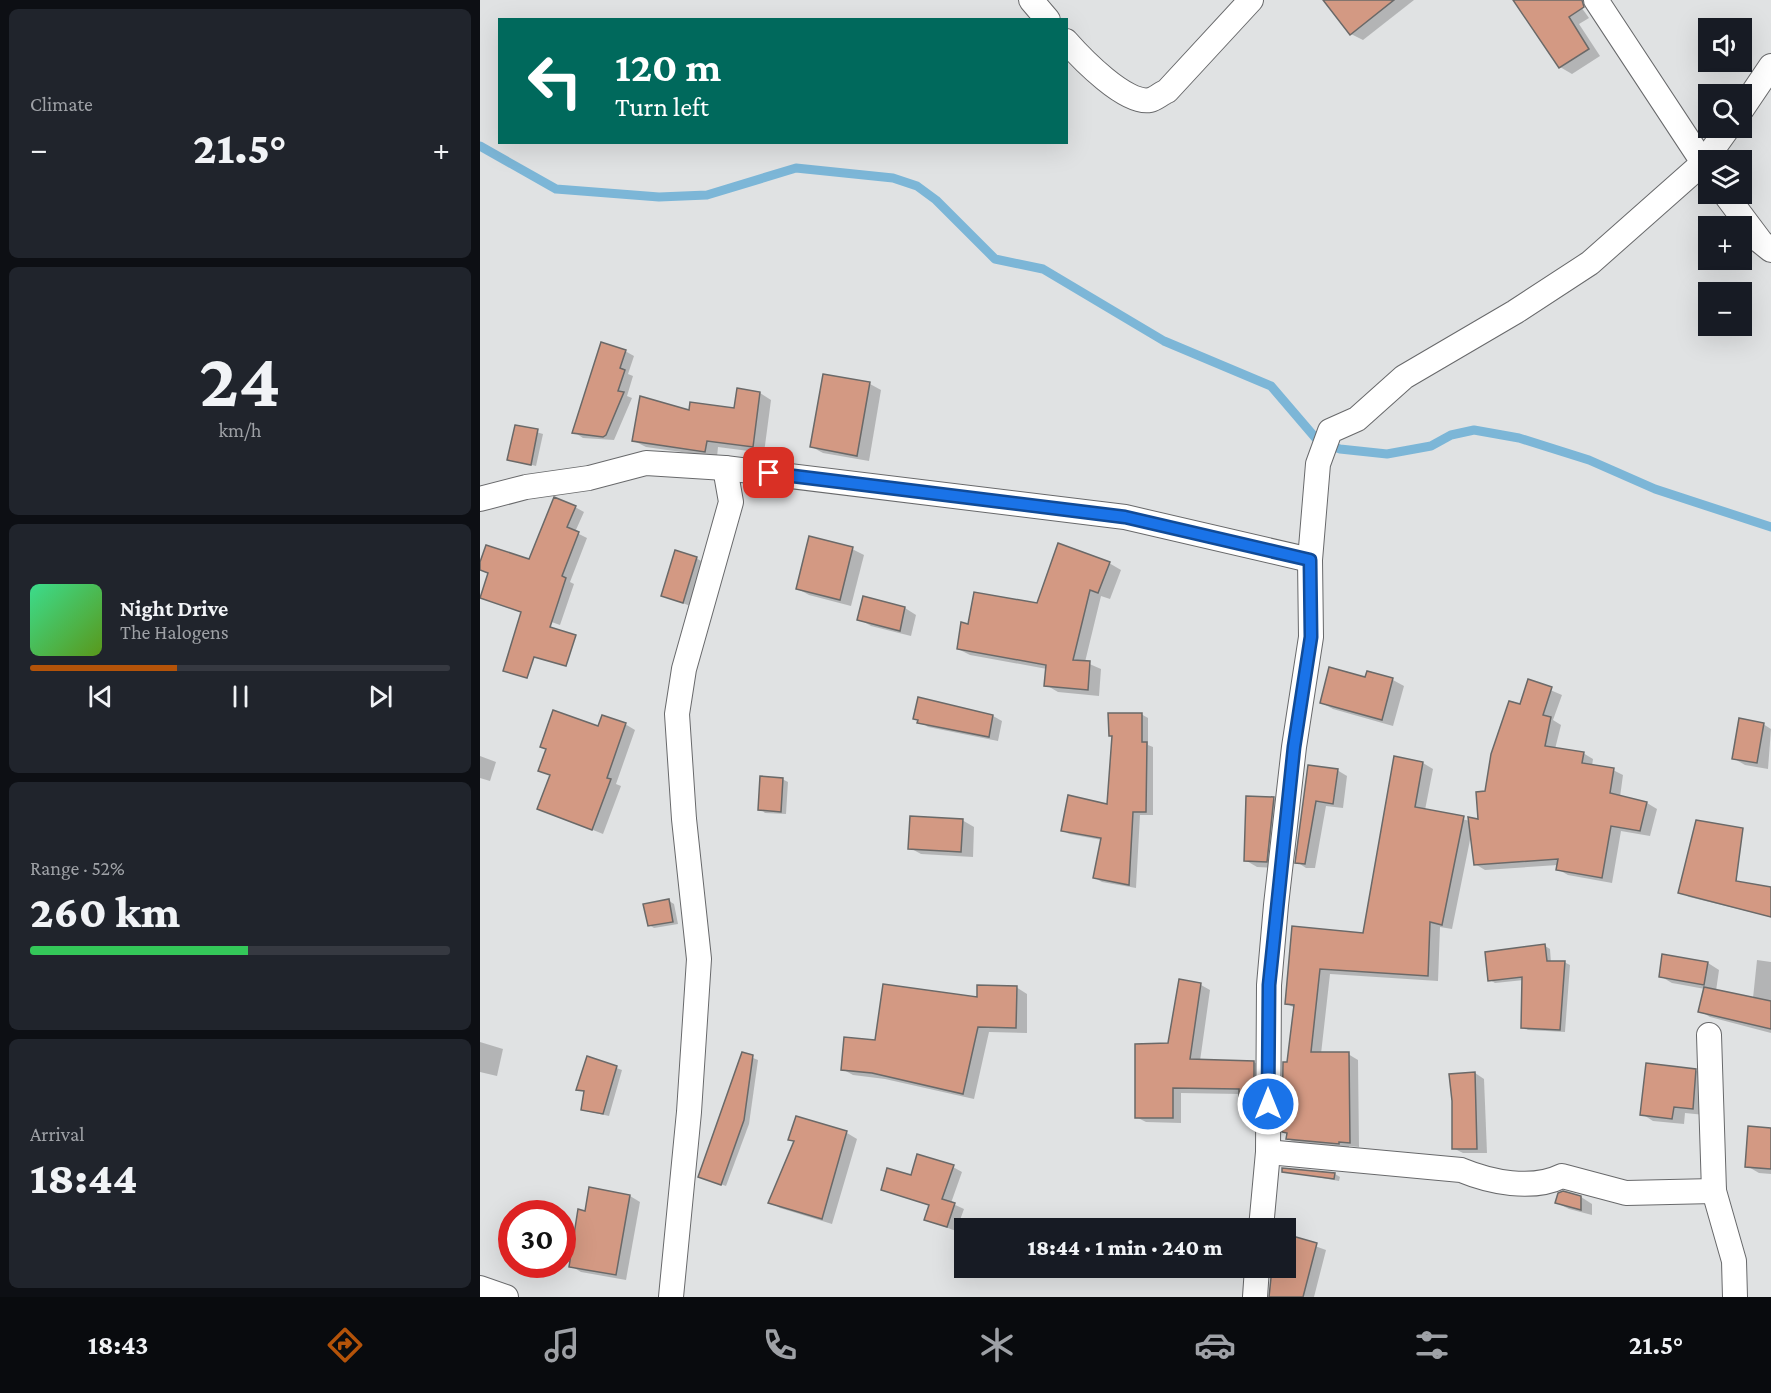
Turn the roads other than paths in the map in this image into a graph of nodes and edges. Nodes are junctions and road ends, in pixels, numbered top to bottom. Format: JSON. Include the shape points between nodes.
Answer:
{"nodes":[{"id":1,"x":1031,"y":0,"type":"edge"},
{"id":2,"x":1251,"y":0,"type":"edge"},
{"id":3,"x":1596,"y":0,"type":"edge"},
{"id":4,"x":1046,"y":18,"type":"edge"},
{"id":5,"x":1068,"y":43,"type":"edge"},
{"id":6,"x":1771,"y":66,"type":"edge"},
{"id":7,"x":1752,"y":94,"type":"edge"},
{"id":8,"x":1698,"y":154,"type":"edge"},
{"id":9,"x":1698,"y":173,"type":"edge"},
{"id":10,"x":1732,"y":204,"type":"edge"},
{"id":11,"x":1771,"y":250,"type":"edge"},
{"id":12,"x":725,"y":468,"type":"junction"},
{"id":13,"x":480,"y":499,"type":"edge"},
{"id":14,"x":1310,"y":560,"type":"junction"},
{"id":15,"x":1709,"y":1035,"type":"dead end"},
{"id":16,"x":1268,"y":1152,"type":"junction"},
{"id":17,"x":1714,"y":1191,"type":"junction"},
{"id":18,"x":1262,"y":1218,"type":"edge"},
{"id":19,"x":1256,"y":1278,"type":"edge"},
{"id":20,"x":480,"y":1288,"type":"edge"},
{"id":21,"x":506,"y":1297,"type":"edge"},
{"id":22,"x":671,"y":1297,"type":"edge"},
{"id":23,"x":1255,"y":1297,"type":"edge"},
{"id":24,"x":1735,"y":1297,"type":"edge"}],
"edges":[{"from":1,"to":4,"type":"street"},
{"from":2,"to":5,"type":"street","via":[[1167,91],[1150,100],[1137,99],[1113,85]]},
{"from":3,"to":8,"type":"street"},
{"from":6,"to":7,"type":"street"},
{"from":9,"to":14,"type":"street","via":[[1590,263],[1404,377],[1357,419],[1330,431],[1318,464]]},
{"from":10,"to":11,"type":"street"},
{"from":12,"to":13,"type":"street","via":[[645,463]]},
{"from":12,"to":14,"type":"street","via":[[1125,517]]},
{"from":12,"to":22,"type":"street","via":[[731,502],[684,669],[677,714],[699,959]]},
{"from":14,"to":16,"type":"street","via":[[1311,637],[1294,747],[1269,985]]},
{"from":15,"to":17,"type":"street"},
{"from":16,"to":17,"type":"street","via":[[1461,1170],[1479,1177],[1529,1184],[1562,1176],[1626,1193]]},
{"from":16,"to":18,"type":"street"},
{"from":17,"to":24,"type":"street","via":[[1734,1261]]},
{"from":19,"to":23,"type":"street"},
{"from":20,"to":21,"type":"street"}]}
